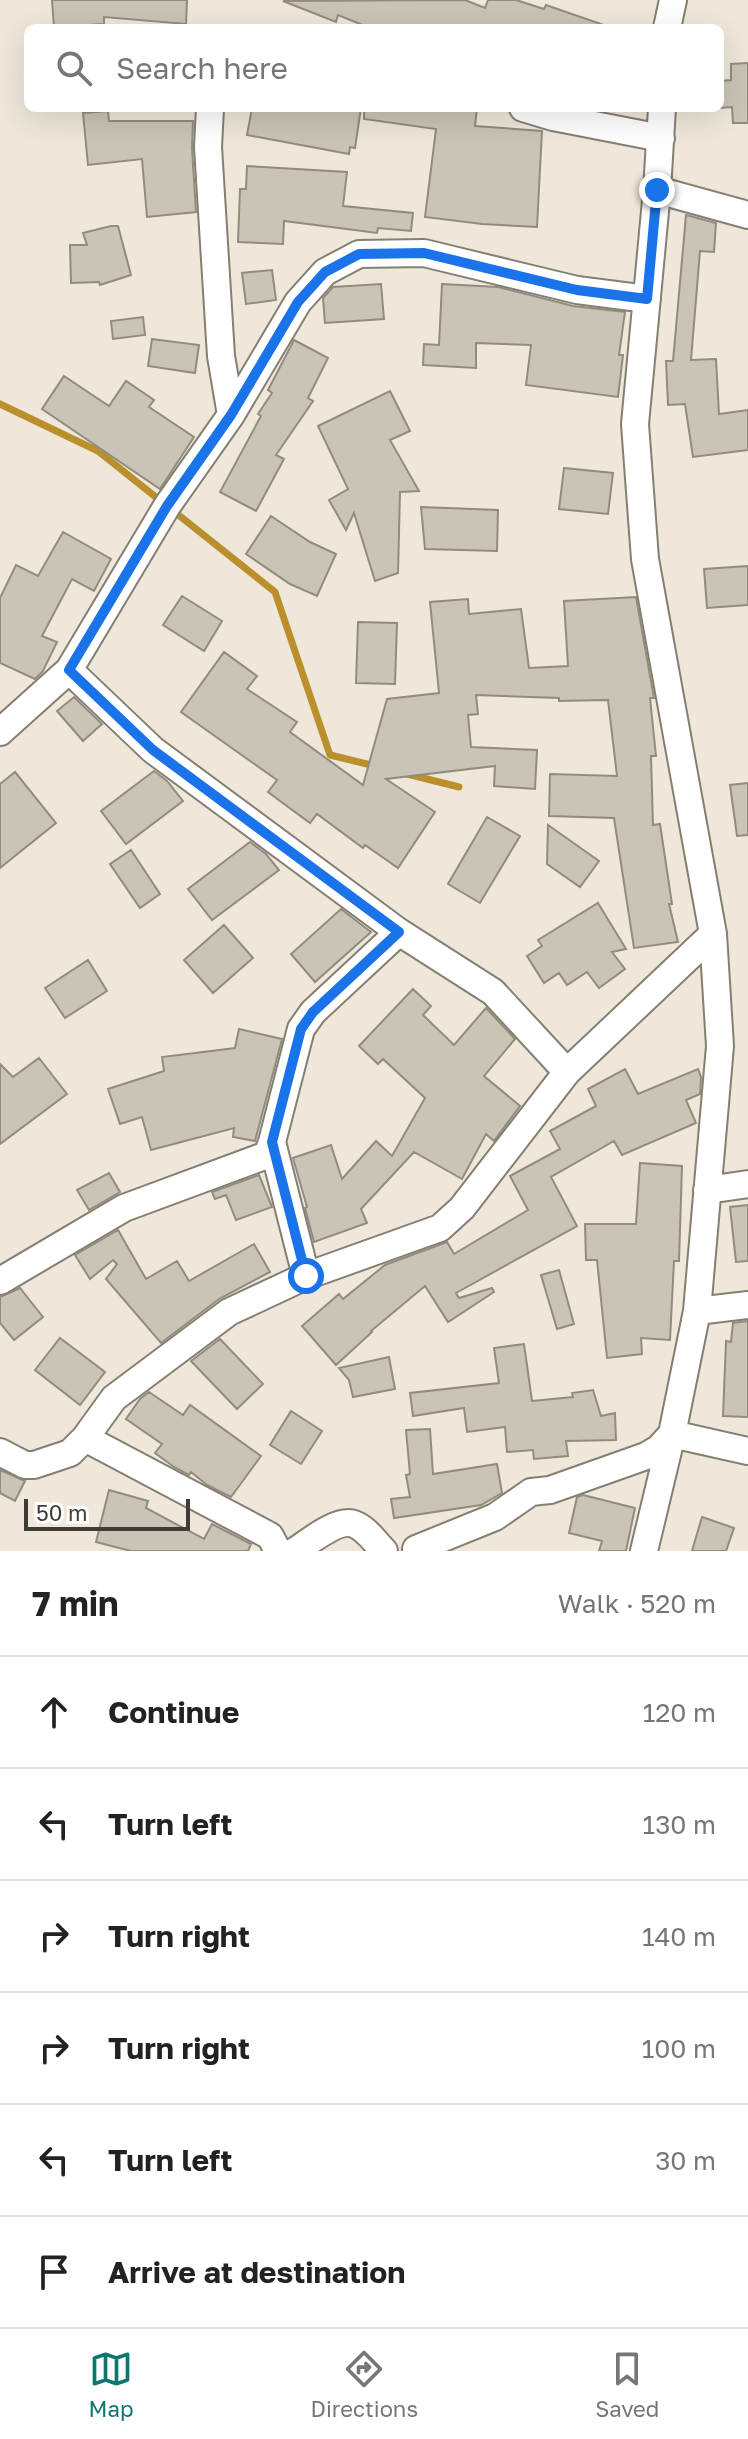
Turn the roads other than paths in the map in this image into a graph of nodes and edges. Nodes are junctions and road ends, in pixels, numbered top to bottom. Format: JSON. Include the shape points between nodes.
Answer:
{"nodes":[{"id":1,"x":673,"y":0,"type":"edge"},
{"id":2,"x":668,"y":24,"type":"edge"},
{"id":3,"x":210,"y":112,"type":"edge"},
{"id":4,"x":536,"y":112,"type":"edge"},
{"id":5,"x":662,"y":112,"type":"edge"},
{"id":6,"x":661,"y":138,"type":"junction"},
{"id":7,"x":657,"y":190,"type":"junction"},
{"id":8,"x":748,"y":215,"type":"edge"},
{"id":9,"x":647,"y":299,"type":"junction"},
{"id":10,"x":231,"y":415,"type":"junction"},
{"id":11,"x":69,"y":670,"type":"junction"},
{"id":12,"x":1,"y":731,"type":"edge"},
{"id":13,"x":399,"y":932,"type":"junction"},
{"id":14,"x":713,"y":934,"type":"junction"},
{"id":15,"x":567,"y":1072,"type":"junction"},
{"id":16,"x":272,"y":1142,"type":"junction"},
{"id":17,"x":748,"y":1184,"type":"edge"},
{"id":18,"x":707,"y":1190,"type":"junction"},
{"id":19,"x":306,"y":1276,"type":"junction"},
{"id":20,"x":0,"y":1281,"type":"edge"},
{"id":21,"x":748,"y":1305,"type":"edge"},
{"id":22,"x":697,"y":1311,"type":"junction"},
{"id":23,"x":672,"y":1434,"type":"junction"},
{"id":24,"x":85,"y":1438,"type":"junction"},
{"id":25,"x":748,"y":1451,"type":"edge"},
{"id":26,"x":0,"y":1452,"type":"edge"},
{"id":27,"x":413,"y":1550,"type":"edge"},
{"id":28,"x":278,"y":1551,"type":"edge"},
{"id":29,"x":295,"y":1551,"type":"edge"},
{"id":30,"x":384,"y":1551,"type":"edge"},
{"id":31,"x":644,"y":1551,"type":"edge"}],
"edges":[{"from":1,"to":2,"type":"street"},
{"from":3,"to":10,"type":"street","via":[[221,356]]},
{"from":4,"to":6,"type":"street"},
{"from":5,"to":6,"type":"street"},
{"from":6,"to":7,"type":"street"},
{"from":7,"to":8,"type":"street"},
{"from":7,"to":9,"type":"street"},
{"from":9,"to":10,"type":"street","via":[[577,290],[424,253],[359,254],[325,272],[298,302]]},
{"from":9,"to":14,"type":"street","via":[[635,424],[645,559]]},
{"from":10,"to":11,"type":"street","via":[[167,506]]},
{"from":11,"to":12,"type":"street"},
{"from":11,"to":13,"type":"street","via":[[153,750]]},
{"from":13,"to":15,"type":"street","via":[[493,992]]},
{"from":13,"to":16,"type":"street","via":[[301,1029]]},
{"from":14,"to":15,"type":"street"},
{"from":14,"to":18,"type":"street","via":[[720,1046]]},
{"from":15,"to":19,"type":"street","via":[[462,1208],[440,1228]]},
{"from":16,"to":19,"type":"street"},
{"from":16,"to":20,"type":"street","via":[[267,1155],[124,1208]]},
{"from":17,"to":18,"type":"street"},
{"from":18,"to":22,"type":"street"},
{"from":19,"to":24,"type":"street","via":[[229,1312],[114,1398]]},
{"from":21,"to":22,"type":"street"},
{"from":22,"to":23,"type":"street"},
{"from":23,"to":25,"type":"street"},
{"from":23,"to":27,"type":"street","via":[[646,1456],[531,1492],[495,1517]]},
{"from":23,"to":31,"type":"street"},
{"from":24,"to":26,"type":"street","via":[[70,1453],[34,1465]]},
{"from":24,"to":28,"type":"street","via":[[270,1536]]},
{"from":29,"to":30,"type":"street","via":[[340,1523],[353,1523]]}]}
